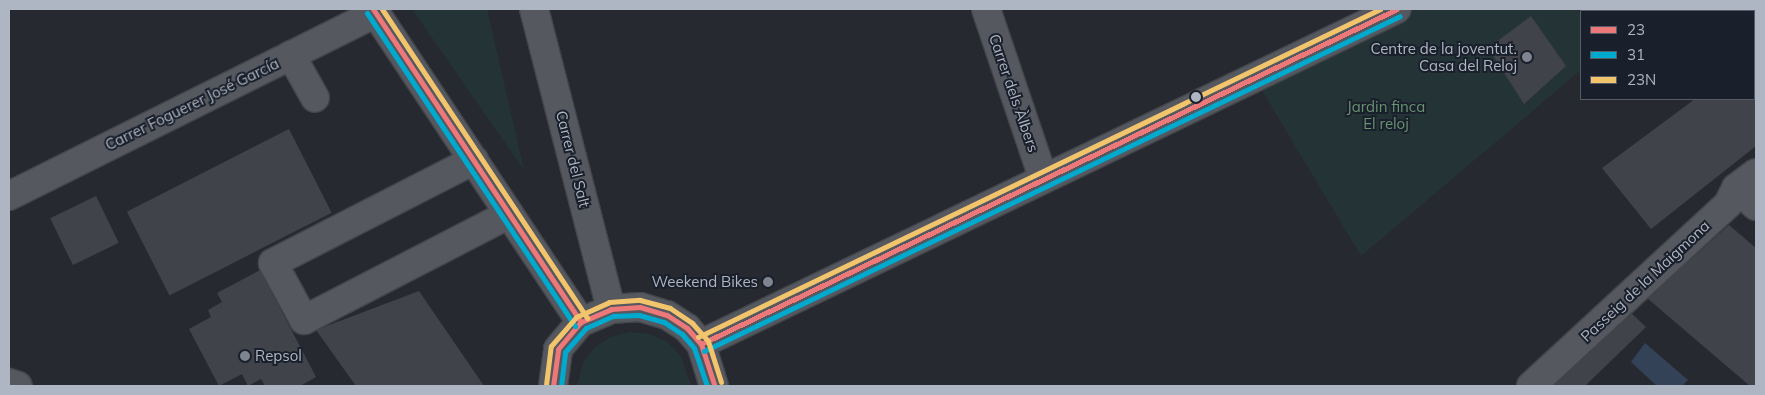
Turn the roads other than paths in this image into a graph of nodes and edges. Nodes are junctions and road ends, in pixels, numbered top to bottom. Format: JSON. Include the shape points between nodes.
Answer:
{"nodes":[{"id":1,"x":534,"y":9,"type":"edge"},
{"id":2,"x":986,"y":9,"type":"edge"},
{"id":3,"x":1397,"y":9,"type":"edge"},
{"id":4,"x":375,"y":11,"type":"edge"},
{"id":5,"x":291,"y":55,"type":"junction"},
{"id":6,"x":315,"y":98,"type":"dead end"},
{"id":7,"x":474,"y":160,"type":"junction"},
{"id":8,"x":1043,"y":177,"type":"junction"},
{"id":9,"x":1746,"y":181,"type":"edge"},
{"id":10,"x":9,"y":196,"type":"edge"},
{"id":11,"x":1756,"y":206,"type":"edge"},
{"id":12,"x":509,"y":214,"type":"junction"},
{"id":13,"x":611,"y":310,"type":"junction"},
{"id":14,"x":581,"y":322,"type":"junction"},
{"id":15,"x":701,"y":344,"type":"junction"},
{"id":16,"x":9,"y":383,"type":"edge"},
{"id":17,"x":18,"y":386,"type":"edge"},
{"id":18,"x":553,"y":386,"type":"edge"},
{"id":19,"x":714,"y":386,"type":"edge"},
{"id":20,"x":1530,"y":386,"type":"edge"}],
"edges":[{"from":1,"to":13,"type":"street","name":"Carrer del Salt"},
{"from":2,"to":8,"type":"street","name":"Carrer dels Àlbers"},
{"from":3,"to":8,"type":"street"},
{"from":4,"to":5,"type":"street","name":"Carrer Foguerer José García"},
{"from":4,"to":7,"type":"street"},
{"from":5,"to":6,"type":"street"},
{"from":5,"to":10,"type":"street","name":"Carrer Foguerer José García"},
{"from":7,"to":12,"type":"street"},
{"from":7,"to":12,"type":"street","via":[[272,263],[304,320]]},
{"from":8,"to":15,"type":"street"},
{"from":9,"to":11,"type":"street"},
{"from":9,"to":20,"type":"street","name":"Passeig de la Maigmona","via":[[1728,204]]},
{"from":12,"to":14,"type":"street"},
{"from":13,"to":14,"type":"street"},
{"from":13,"to":15,"type":"street","via":[[640,307],[667,314]]},
{"from":14,"to":18,"type":"street","via":[[558,349]]},
{"from":15,"to":19,"type":"street"},
{"from":16,"to":17,"type":"street"}]}
